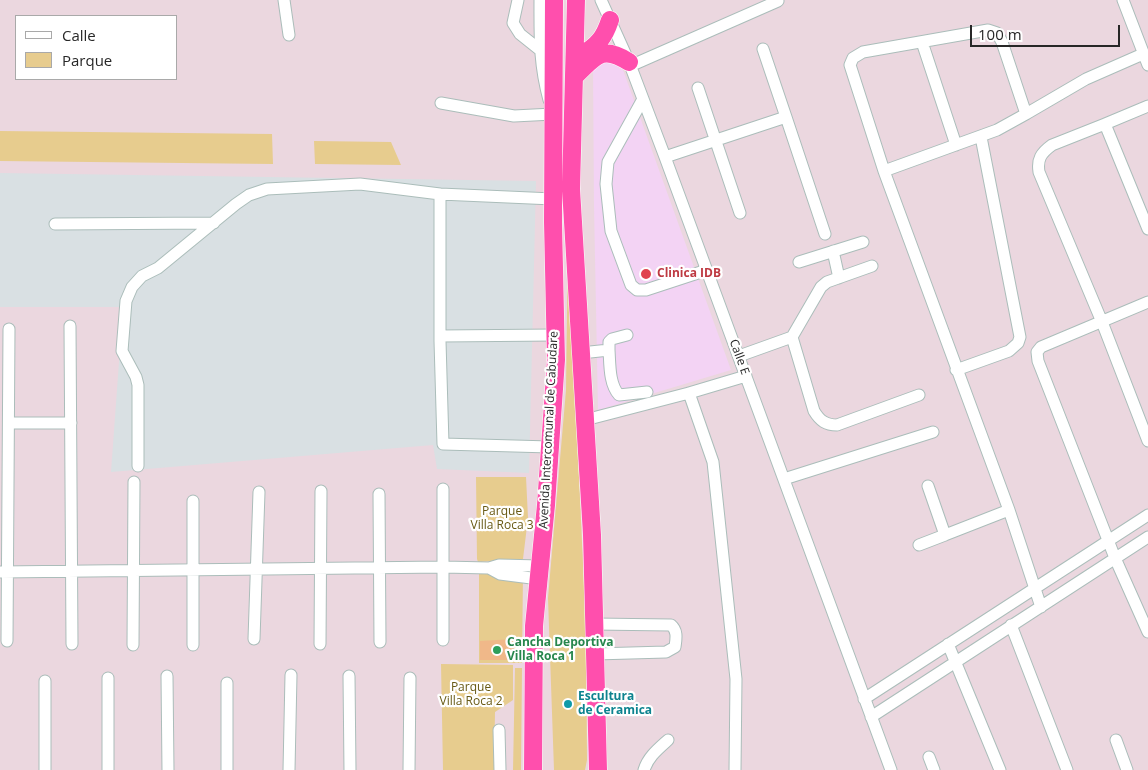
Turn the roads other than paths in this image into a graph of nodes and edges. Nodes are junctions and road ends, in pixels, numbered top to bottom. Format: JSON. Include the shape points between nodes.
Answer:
{"nodes":[{"id":1,"x":284,"y":0,"type":"edge"},
{"id":2,"x":518,"y":0,"type":"edge"},
{"id":3,"x":540,"y":0,"type":"edge"},
{"id":4,"x":554,"y":0,"type":"edge"},
{"id":5,"x":576,"y":0,"type":"edge"},
{"id":6,"x":601,"y":0,"type":"edge"},
{"id":7,"x":1123,"y":0,"type":"edge"},
{"id":8,"x":778,"y":1,"type":"edge"},
{"id":9,"x":610,"y":20,"type":"junction"},
{"id":10,"x":288,"y":35,"type":"dead end"},
{"id":11,"x":922,"y":42,"type":"junction"},
{"id":12,"x":763,"y":49,"type":"dead end"},
{"id":13,"x":540,"y":50,"type":"junction"},
{"id":14,"x":1143,"y":54,"type":"junction"},
{"id":15,"x":630,"y":64,"type":"junction"},
{"id":16,"x":1148,"y":65,"type":"edge"},
{"id":17,"x":575,"y":68,"type":"junction"},
{"id":18,"x":698,"y":88,"type":"dead end"},
{"id":19,"x":644,"y":99,"type":"junction"},
{"id":20,"x":441,"y":103,"type":"dead end"},
{"id":21,"x":1148,"y":106,"type":"edge"},
{"id":22,"x":1026,"y":114,"type":"junction"},
{"id":23,"x":553,"y":115,"type":"junction"},
{"id":24,"x":786,"y":116,"type":"junction"},
{"id":25,"x":1105,"y":124,"type":"junction"},
{"id":26,"x":981,"y":137,"type":"junction"},
{"id":27,"x":716,"y":140,"type":"junction"},
{"id":28,"x":956,"y":145,"type":"junction"},
{"id":29,"x":665,"y":156,"type":"junction"},
{"id":30,"x":884,"y":172,"type":"junction"},
{"id":31,"x":440,"y":194,"type":"junction"},
{"id":32,"x":554,"y":200,"type":"junction"},
{"id":33,"x":740,"y":213,"type":"dead end"},
{"id":34,"x":214,"y":223,"type":"junction"},
{"id":35,"x":55,"y":224,"type":"dead end"},
{"id":36,"x":1148,"y":229,"type":"edge"},
{"id":37,"x":825,"y":234,"type":"dead end"},
{"id":38,"x":863,"y":242,"type":"dead end"},
{"id":39,"x":833,"y":251,"type":"junction"},
{"id":40,"x":799,"y":262,"type":"dead end"},
{"id":41,"x":872,"y":266,"type":"dead end"},
{"id":42,"x":707,"y":270,"type":"junction"},
{"id":43,"x":839,"y":278,"type":"junction"},
{"id":44,"x":1148,"y":302,"type":"edge"},
{"id":45,"x":1102,"y":322,"type":"junction"},
{"id":46,"x":70,"y":326,"type":"dead end"},
{"id":47,"x":9,"y":329,"type":"dead end"},
{"id":48,"x":555,"y":335,"type":"junction"},
{"id":49,"x":627,"y":335,"type":"dead end"},
{"id":50,"x":440,"y":336,"type":"junction"},
{"id":51,"x":792,"y":338,"type":"junction"},
{"id":52,"x":609,"y":350,"type":"junction"},
{"id":53,"x":581,"y":353,"type":"junction"},
{"id":54,"x":739,"y":356,"type":"junction"},
{"id":55,"x":956,"y":370,"type":"junction"},
{"id":56,"x":746,"y":376,"type":"junction"},
{"id":57,"x":647,"y":392,"type":"dead end"},
{"id":58,"x":689,"y":393,"type":"junction"},
{"id":59,"x":919,"y":395,"type":"dead end"},
{"id":60,"x":585,"y":420,"type":"junction"},
{"id":61,"x":9,"y":423,"type":"junction"},
{"id":62,"x":71,"y":423,"type":"junction"},
{"id":63,"x":933,"y":432,"type":"dead end"},
{"id":64,"x":1148,"y":441,"type":"edge"},
{"id":65,"x":550,"y":447,"type":"junction"},
{"id":66,"x":138,"y":466,"type":"dead end"},
{"id":67,"x":784,"y":479,"type":"junction"},
{"id":68,"x":134,"y":482,"type":"dead end"},
{"id":69,"x":928,"y":486,"type":"dead end"},
{"id":70,"x":443,"y":489,"type":"dead end"},
{"id":71,"x":321,"y":491,"type":"dead end"},
{"id":72,"x":259,"y":492,"type":"dead end"},
{"id":73,"x":379,"y":494,"type":"dead end"},
{"id":74,"x":193,"y":501,"type":"dead end"},
{"id":75,"x":1009,"y":510,"type":"junction"},
{"id":76,"x":1148,"y":515,"type":"edge"},
{"id":77,"x":945,"y":535,"type":"junction"},
{"id":78,"x":1148,"y":537,"type":"edge"},
{"id":79,"x":1108,"y":540,"type":"junction"},
{"id":80,"x":919,"y":545,"type":"dead end"},
{"id":81,"x":1115,"y":558,"type":"junction"},
{"id":82,"x":443,"y":567,"type":"junction"},
{"id":83,"x":380,"y":568,"type":"junction"},
{"id":84,"x":257,"y":569,"type":"junction"},
{"id":85,"x":320,"y":569,"type":"junction"},
{"id":86,"x":193,"y":570,"type":"junction"},
{"id":87,"x":72,"y":571,"type":"junction"},
{"id":88,"x":4,"y":572,"type":"edge"},
{"id":89,"x":132,"y":572,"type":"junction"},
{"id":90,"x":540,"y":573,"type":"junction"},
{"id":91,"x":1034,"y":588,"type":"junction"},
{"id":92,"x":1040,"y":608,"type":"junction"},
{"id":93,"x":594,"y":624,"type":"junction"},
{"id":94,"x":1011,"y":625,"type":"junction"},
{"id":95,"x":1148,"y":632,"type":"edge"},
{"id":96,"x":254,"y":639,"type":"dead end"},
{"id":97,"x":443,"y":640,"type":"dead end"},
{"id":98,"x":7,"y":641,"type":"dead end"},
{"id":99,"x":380,"y":642,"type":"dead end"},
{"id":100,"x":72,"y":644,"type":"dead end"},
{"id":101,"x":320,"y":644,"type":"dead end"},
{"id":102,"x":948,"y":644,"type":"junction"},
{"id":103,"x":132,"y":645,"type":"dead end"},
{"id":104,"x":194,"y":645,"type":"dead end"},
{"id":105,"x":595,"y":654,"type":"junction"},
{"id":106,"x":955,"y":661,"type":"junction"},
{"id":107,"x":290,"y":675,"type":"dead end"},
{"id":108,"x":167,"y":676,"type":"dead end"},
{"id":109,"x":350,"y":676,"type":"dead end"},
{"id":110,"x":108,"y":678,"type":"dead end"},
{"id":111,"x":410,"y":678,"type":"dead end"},
{"id":112,"x":45,"y":681,"type":"dead end"},
{"id":113,"x":227,"y":684,"type":"dead end"},
{"id":114,"x":864,"y":699,"type":"junction"},
{"id":115,"x":871,"y":717,"type":"junction"},
{"id":116,"x":499,"y":730,"type":"dead end"},
{"id":117,"x":668,"y":740,"type":"dead end"},
{"id":118,"x":1116,"y":740,"type":"dead end"},
{"id":119,"x":929,"y":757,"type":"dead end"},
{"id":120,"x":596,"y":765,"type":"edge"},
{"id":121,"x":534,"y":769,"type":"edge"},
{"id":122,"x":45,"y":770,"type":"edge"},
{"id":123,"x":108,"y":770,"type":"edge"},
{"id":124,"x":168,"y":770,"type":"edge"},
{"id":125,"x":227,"y":770,"type":"edge"},
{"id":126,"x":289,"y":770,"type":"edge"},
{"id":127,"x":350,"y":770,"type":"edge"},
{"id":128,"x":410,"y":770,"type":"edge"},
{"id":129,"x":500,"y":770,"type":"edge"},
{"id":130,"x":644,"y":770,"type":"edge"},
{"id":131,"x":735,"y":770,"type":"edge"},
{"id":132,"x":891,"y":770,"type":"edge"},
{"id":133,"x":934,"y":770,"type":"edge"},
{"id":134,"x":1000,"y":770,"type":"edge"},
{"id":135,"x":1067,"y":770,"type":"edge"},
{"id":136,"x":1127,"y":770,"type":"edge"}],
"edges":[{"from":1,"to":10,"type":"street"},
{"from":2,"to":13,"type":"street","via":[[513,23],[520,34]]},
{"from":3,"to":13,"type":"street"},
{"from":4,"to":23,"type":"highway","name":"Avenida Intercomunal de Cabudare"},
{"from":5,"to":17,"type":"highway","name":"Avenida Intercomunal de Cabudare"},
{"from":6,"to":9,"type":"street","name":"Calle E"},
{"from":7,"to":14,"type":"street"},
{"from":8,"to":15,"type":"street"},
{"from":9,"to":15,"type":"street","name":"Calle E"},
{"from":9,"to":17,"type":"highway","via":[[599,43]]},
{"from":11,"to":22,"type":"street","via":[[988,30],[997,33]]},
{"from":11,"to":28,"type":"street"},
{"from":11,"to":30,"type":"street","via":[[863,52],[853,58],[850,65]]},
{"from":12,"to":24,"type":"street"},
{"from":13,"to":23,"type":"street"},
{"from":14,"to":16,"type":"street"},
{"from":14,"to":22,"type":"street","via":[[1086,79]]},
{"from":15,"to":17,"type":"highway","via":[[616,54],[607,53]]},
{"from":15,"to":19,"type":"street","name":"Calle E"},
{"from":17,"to":53,"type":"highway","name":"Avenida Intercomunal de Cabudare","via":[[571,189]]},
{"from":18,"to":27,"type":"street"},
{"from":19,"to":29,"type":"street","name":"Calle E"},
{"from":19,"to":42,"type":"street","via":[[608,162],[606,184],[611,231],[631,285],[637,290]]},
{"from":20,"to":23,"type":"street","via":[[514,116]]},
{"from":21,"to":25,"type":"street"},
{"from":22,"to":26,"type":"street"},
{"from":23,"to":32,"type":"highway","name":"Avenida Intercomunal de Cabudare"},
{"from":24,"to":27,"type":"street"},
{"from":24,"to":37,"type":"street"},
{"from":25,"to":36,"type":"street"},
{"from":25,"to":45,"type":"street","via":[[1052,145],[1045,150],[1038,164]]},
{"from":26,"to":28,"type":"street"},
{"from":26,"to":55,"type":"street","via":[[1020,337],[1009,352]]},
{"from":27,"to":29,"type":"street"},
{"from":27,"to":33,"type":"street"},
{"from":28,"to":30,"type":"street"},
{"from":29,"to":42,"type":"street","name":"Calle E"},
{"from":30,"to":55,"type":"street"},
{"from":31,"to":32,"type":"street"},
{"from":31,"to":34,"type":"street","via":[[360,184],[267,190],[249,195]]},
{"from":31,"to":50,"type":"street"},
{"from":32,"to":48,"type":"highway","name":"Avenida Intercomunal de Cabudare"},
{"from":34,"to":35,"type":"street"},
{"from":34,"to":66,"type":"street","via":[[158,268],[142,276],[126,301],[122,351],[138,385]]},
{"from":38,"to":39,"type":"street"},
{"from":39,"to":40,"type":"street"},
{"from":39,"to":43,"type":"street"},
{"from":41,"to":43,"type":"street"},
{"from":42,"to":54,"type":"street","name":"Calle E"},
{"from":43,"to":51,"type":"street","via":[[821,287]]},
{"from":44,"to":45,"type":"street"},
{"from":45,"to":64,"type":"street"},
{"from":45,"to":79,"type":"street","via":[[1041,347],[1037,352]]},
{"from":46,"to":62,"type":"street"},
{"from":47,"to":61,"type":"street"},
{"from":48,"to":50,"type":"street"},
{"from":48,"to":65,"type":"highway","name":"Avenida Intercomunal de Cabudare"},
{"from":49,"to":52,"type":"street","via":[[612,339]]},
{"from":50,"to":65,"type":"street","via":[[443,444]]},
{"from":51,"to":54,"type":"street"},
{"from":51,"to":59,"type":"street","via":[[814,411],[828,425],[837,425]]},
{"from":52,"to":53,"type":"street"},
{"from":52,"to":57,"type":"street","via":[[614,390],[619,395]]},
{"from":53,"to":60,"type":"highway","name":"Avenida Intercomunal de Cabudare"},
{"from":54,"to":56,"type":"street","name":"Calle E"},
{"from":55,"to":75,"type":"street"},
{"from":56,"to":58,"type":"street"},
{"from":56,"to":67,"type":"street","name":"Calle E"},
{"from":58,"to":60,"type":"street"},
{"from":58,"to":131,"type":"street","via":[[713,462],[736,679]]},
{"from":60,"to":93,"type":"highway","name":"Avenida Intercomunal de Cabudare"},
{"from":61,"to":62,"type":"street"},
{"from":61,"to":88,"type":"street"},
{"from":62,"to":87,"type":"street"},
{"from":63,"to":67,"type":"street"},
{"from":65,"to":90,"type":"highway","name":"Avenida Intercomunal de Cabudare"},
{"from":67,"to":114,"type":"street","name":"Calle E"},
{"from":68,"to":89,"type":"street"},
{"from":69,"to":77,"type":"street"},
{"from":70,"to":82,"type":"street"},
{"from":71,"to":85,"type":"street"},
{"from":72,"to":84,"type":"street"},
{"from":73,"to":83,"type":"street"},
{"from":74,"to":86,"type":"street"},
{"from":75,"to":77,"type":"street"},
{"from":75,"to":91,"type":"street"},
{"from":76,"to":79,"type":"street"},
{"from":77,"to":80,"type":"street"},
{"from":78,"to":81,"type":"street"},
{"from":79,"to":81,"type":"street"},
{"from":79,"to":91,"type":"street"},
{"from":81,"to":92,"type":"street"},
{"from":81,"to":95,"type":"street"},
{"from":82,"to":83,"type":"street"},
{"from":82,"to":90,"type":"street","via":[[489,568],[499,565]]},
{"from":82,"to":97,"type":"street"},
{"from":83,"to":85,"type":"street"},
{"from":83,"to":99,"type":"street"},
{"from":84,"to":85,"type":"street"},
{"from":84,"to":86,"type":"street"},
{"from":84,"to":96,"type":"street"},
{"from":85,"to":101,"type":"street"},
{"from":86,"to":89,"type":"street"},
{"from":86,"to":104,"type":"street"},
{"from":87,"to":88,"type":"street"},
{"from":87,"to":89,"type":"street"},
{"from":87,"to":100,"type":"street"},
{"from":88,"to":98,"type":"street"},
{"from":89,"to":103,"type":"street"},
{"from":90,"to":121,"type":"highway","name":"Avenida Intercomunal de Cabudare","via":[[534,626]]},
{"from":91,"to":92,"type":"street"},
{"from":91,"to":102,"type":"street"},
{"from":92,"to":94,"type":"street"},
{"from":93,"to":105,"type":"highway","name":"Avenida Intercomunal de Cabudare"},
{"from":93,"to":105,"type":"street","via":[[671,624],[677,636],[674,647],[666,652]]},
{"from":94,"to":106,"type":"street"},
{"from":94,"to":135,"type":"street"},
{"from":102,"to":106,"type":"street"},
{"from":102,"to":114,"type":"street"},
{"from":105,"to":120,"type":"highway","name":"Avenida Intercomunal de Cabudare"},
{"from":106,"to":115,"type":"street"},
{"from":106,"to":134,"type":"street"},
{"from":107,"to":126,"type":"street"},
{"from":108,"to":124,"type":"street"},
{"from":109,"to":127,"type":"street"},
{"from":110,"to":123,"type":"street"},
{"from":111,"to":128,"type":"street"},
{"from":112,"to":122,"type":"street"},
{"from":113,"to":125,"type":"street"},
{"from":114,"to":115,"type":"street","name":"Calle E"},
{"from":115,"to":132,"type":"street","name":"Calle E"},
{"from":116,"to":129,"type":"street"},
{"from":117,"to":130,"type":"street","via":[[656,750]]},
{"from":118,"to":136,"type":"street"},
{"from":119,"to":133,"type":"street"}]}
